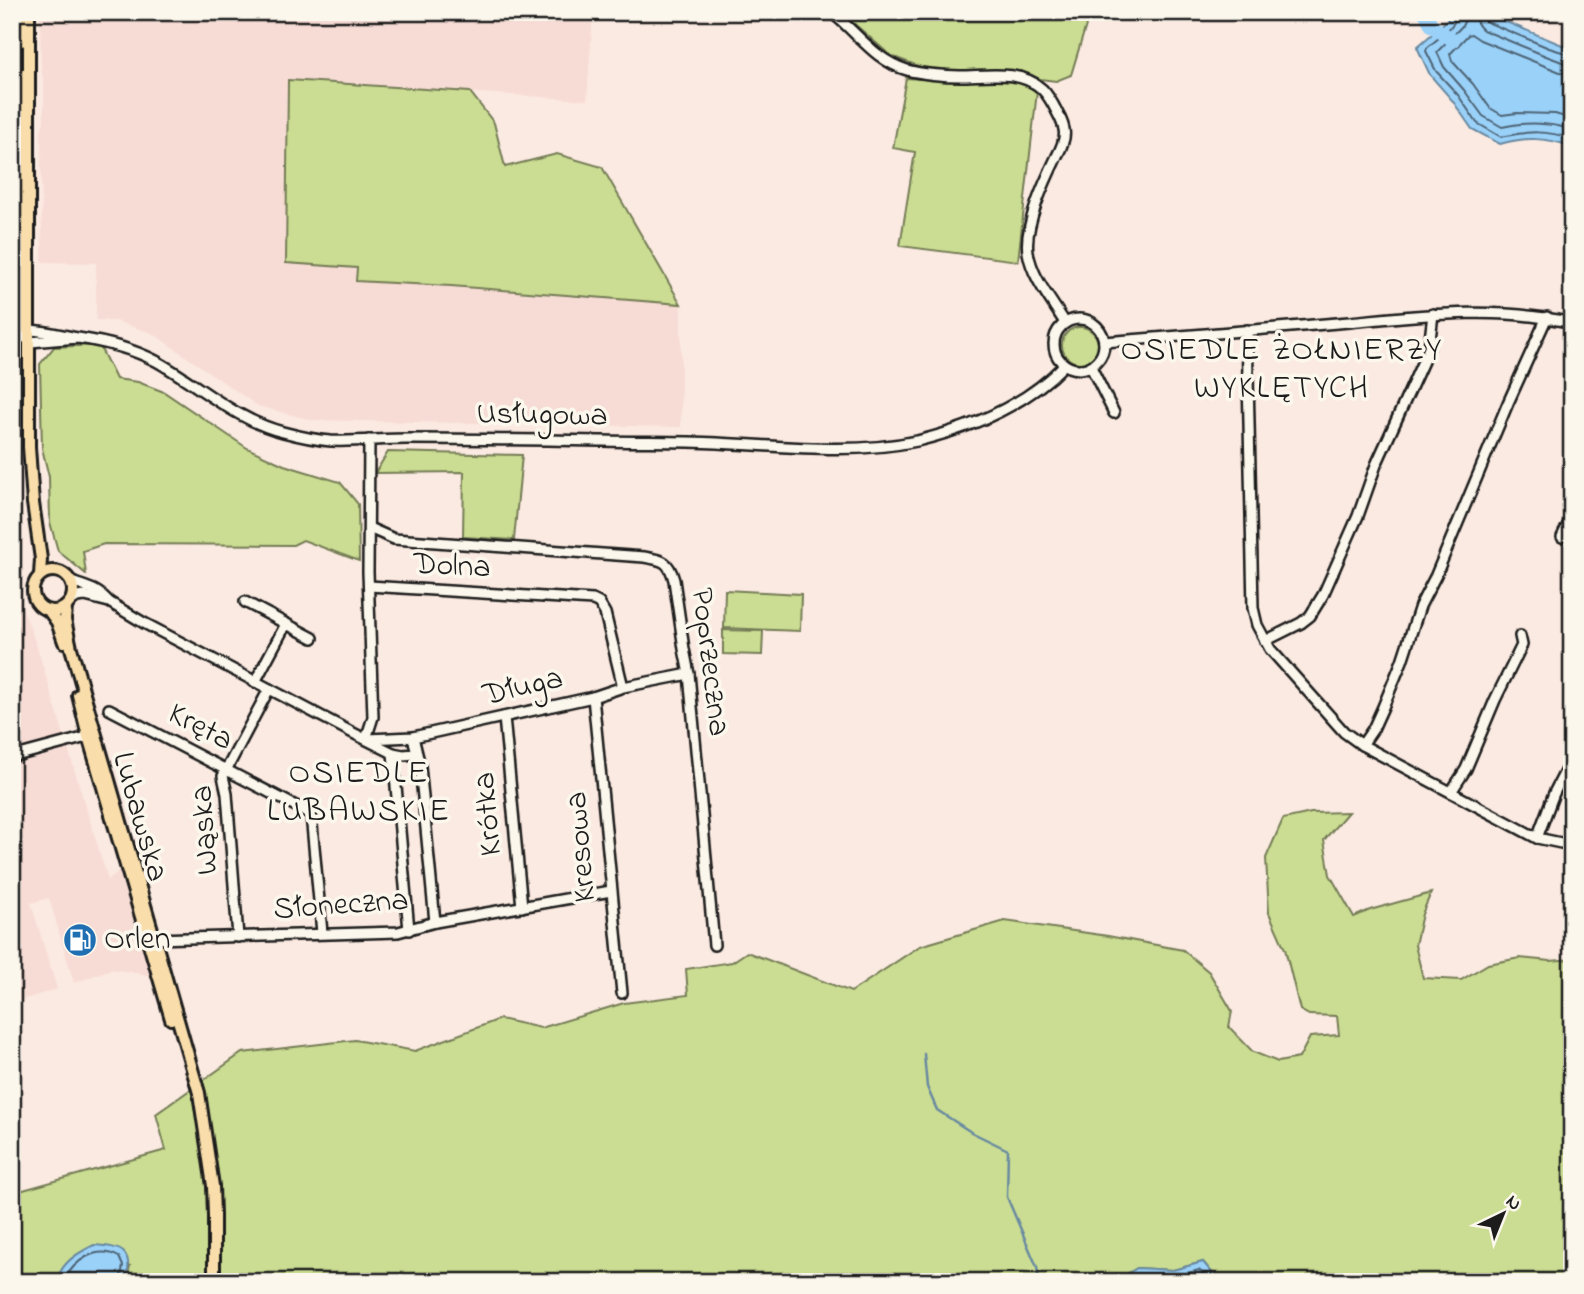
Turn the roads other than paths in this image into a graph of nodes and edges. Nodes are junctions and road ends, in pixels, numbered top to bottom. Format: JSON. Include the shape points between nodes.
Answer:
{"nodes":[{"id":1,"x":831,"y":12,"type":"edge"},
{"id":2,"x":23,"y":19,"type":"edge"},
{"id":3,"x":1433,"y":314,"type":"junction"},
{"id":4,"x":1547,"y":317,"type":"junction"},
{"id":5,"x":1066,"y":323,"type":"junction"},
{"id":6,"x":1572,"y":323,"type":"edge"},
{"id":7,"x":1247,"y":330,"type":"junction"},
{"id":8,"x":27,"y":336,"type":"junction"},
{"id":9,"x":1104,"y":342,"type":"junction"},
{"id":10,"x":1064,"y":365,"type":"junction"},
{"id":11,"x":1091,"y":367,"type":"junction"},
{"id":12,"x":1114,"y":413,"type":"dead end"},
{"id":13,"x":369,"y":440,"type":"junction"},
{"id":14,"x":1572,"y":516,"type":"edge"},
{"id":15,"x":37,"y":524,"type":"junction"},
{"id":16,"x":369,"y":528,"type":"junction"},
{"id":17,"x":1562,"y":537,"type":"dead end"},
{"id":18,"x":58,"y":571,"type":"junction"},
{"id":19,"x":40,"y":575,"type":"junction"},
{"id":20,"x":71,"y":582,"type":"junction"},
{"id":21,"x":369,"y":586,"type":"junction"},
{"id":22,"x":109,"y":602,"type":"junction"},
{"id":23,"x":245,"y":602,"type":"dead end"},
{"id":24,"x":68,"y":604,"type":"junction"},
{"id":25,"x":49,"y":611,"type":"junction"},
{"id":26,"x":286,"y":624,"type":"junction"},
{"id":27,"x":1520,"y":636,"type":"dead end"},
{"id":28,"x":313,"y":638,"type":"dead end"},
{"id":29,"x":1265,"y":641,"type":"junction"},
{"id":30,"x":689,"y":674,"type":"junction"},
{"id":31,"x":255,"y":682,"type":"junction"},
{"id":32,"x":623,"y":687,"type":"junction"},
{"id":33,"x":269,"y":689,"type":"junction"},
{"id":34,"x":593,"y":697,"type":"junction"},
{"id":35,"x":109,"y":709,"type":"dead end"},
{"id":36,"x":504,"y":717,"type":"junction"},
{"id":37,"x":92,"y":735,"type":"junction"},
{"id":38,"x":413,"y":737,"type":"junction"},
{"id":39,"x":366,"y":739,"type":"junction"},
{"id":40,"x":1362,"y":745,"type":"junction"},
{"id":41,"x":393,"y":753,"type":"junction"},
{"id":42,"x":416,"y":754,"type":"junction"},
{"id":43,"x":12,"y":757,"type":"edge"},
{"id":44,"x":1572,"y":758,"type":"edge"},
{"id":45,"x":225,"y":769,"type":"junction"},
{"id":46,"x":1451,"y":792,"type":"junction"},
{"id":47,"x":1537,"y":838,"type":"junction"},
{"id":48,"x":1572,"y":843,"type":"edge"},
{"id":49,"x":611,"y":891,"type":"junction"},
{"id":50,"x":522,"y":907,"type":"junction"},
{"id":51,"x":435,"y":922,"type":"junction"},
{"id":52,"x":409,"y":930,"type":"junction"},
{"id":53,"x":144,"y":932,"type":"junction"},
{"id":54,"x":322,"y":933,"type":"junction"},
{"id":55,"x":239,"y":937,"type":"junction"},
{"id":56,"x":155,"y":939,"type":"junction"},
{"id":57,"x":714,"y":945,"type":"dead end"},
{"id":58,"x":622,"y":993,"type":"dead end"},
{"id":59,"x":202,"y":1119,"type":"junction"},
{"id":60,"x":214,"y":1282,"type":"edge"}],
"edges":[{"from":1,"to":5,"type":"street","via":[[871,48],[909,71],[1009,75],[1041,88],[1048,97],[1065,132],[1030,224],[1028,253],[1038,279]]},
{"from":2,"to":8,"type":"main road"},
{"from":3,"to":4,"type":"street"},
{"from":3,"to":7,"type":"street"},
{"from":3,"to":29,"type":"street","via":[[1429,348],[1317,606],[1301,623]]},
{"from":4,"to":6,"type":"street"},
{"from":4,"to":40,"type":"street","via":[[1420,606],[1384,707]]},
{"from":5,"to":9,"type":"street","via":[[1088,320],[1098,327]]},
{"from":5,"to":10,"type":"street","via":[[1056,333],[1054,345]]},
{"from":7,"to":9,"type":"street"},
{"from":7,"to":29,"type":"street","via":[[1253,608]]},
{"from":8,"to":13,"type":"street","name":"Usługowa","via":[[50,331],[119,346],[154,360],[234,411],[279,432],[332,441]]},
{"from":8,"to":15,"type":"main road","via":[[29,447]]},
{"from":9,"to":11,"type":"street","via":[[1105,350]]},
{"from":10,"to":11,"type":"street","via":[[1077,370]]},
{"from":10,"to":13,"type":"street","name":"Usługowa","via":[[1012,406],[970,425],[887,446]]},
{"from":11,"to":12,"type":"street"},
{"from":13,"to":16,"type":"street"},
{"from":14,"to":17,"type":"street"},
{"from":15,"to":18,"type":"main road"},
{"from":15,"to":19,"type":"main road"},
{"from":16,"to":21,"type":"street"},
{"from":16,"to":30,"type":"street","name":"Poprzeczna","via":[[394,539],[661,559],[672,570]]},
{"from":18,"to":19,"type":"main road"},
{"from":18,"to":20,"type":"main road"},
{"from":19,"to":25,"type":"main road","via":[[33,596]]},
{"from":20,"to":22,"type":"street","name":"Długa","via":[[94,589]]},
{"from":20,"to":24,"type":"main road"},
{"from":21,"to":32,"type":"street","name":"Dolna","via":[[593,600],[605,613]]},
{"from":21,"to":39,"type":"street","name":"Dolna","via":[[373,717]]},
{"from":22,"to":24,"type":"street","name":"Długa","via":[[85,596]]},
{"from":22,"to":31,"type":"street","name":"Długa"},
{"from":23,"to":26,"type":"street"},
{"from":24,"to":25,"type":"main road"},
{"from":24,"to":37,"type":"main road","name":"Lubawska","via":[[65,620]]},
{"from":25,"to":37,"type":"main road","name":"Lubawska","via":[[70,659]]},
{"from":26,"to":28,"type":"street"},
{"from":26,"to":31,"type":"street"},
{"from":27,"to":46,"type":"street","via":[[1522,645],[1466,769]]},
{"from":29,"to":40,"type":"street","via":[[1344,732]]},
{"from":30,"to":32,"type":"street","name":"Długa"},
{"from":30,"to":57,"type":"street","name":"Poprzeczna"},
{"from":31,"to":33,"type":"street","name":"Długa"},
{"from":32,"to":34,"type":"street","name":"Długa"},
{"from":33,"to":39,"type":"street","name":"Długa"},
{"from":33,"to":45,"type":"street","name":"Wąska"},
{"from":34,"to":36,"type":"street","name":"Długa"},
{"from":34,"to":49,"type":"street","name":"Kresowa"},
{"from":35,"to":45,"type":"street","name":"Kręta"},
{"from":36,"to":38,"type":"street","name":"Długa"},
{"from":36,"to":50,"type":"street","name":"Krótka"},
{"from":37,"to":43,"type":"street"},
{"from":37,"to":53,"type":"main road","name":"Lubawska"},
{"from":37,"to":56,"type":"main road","name":"Lubawska"},
{"from":38,"to":39,"type":"street","name":"Długa"},
{"from":38,"to":42,"type":"street"},
{"from":39,"to":41,"type":"street","name":"Długa"},
{"from":40,"to":46,"type":"street"},
{"from":41,"to":42,"type":"street","name":"Długa"},
{"from":41,"to":52,"type":"street"},
{"from":42,"to":51,"type":"street"},
{"from":44,"to":47,"type":"street"},
{"from":45,"to":54,"type":"street","name":"Kręta","via":[[311,814]]},
{"from":45,"to":55,"type":"street","name":"Wąska"},
{"from":46,"to":47,"type":"street"},
{"from":47,"to":48,"type":"street"},
{"from":49,"to":50,"type":"street","name":"Słoneczna"},
{"from":49,"to":58,"type":"street","name":"Kresowa"},
{"from":50,"to":51,"type":"street","name":"Słoneczna"},
{"from":51,"to":52,"type":"street","name":"Słoneczna"},
{"from":52,"to":54,"type":"street","name":"Słoneczna"},
{"from":53,"to":56,"type":"main road"},
{"from":53,"to":59,"type":"main road","name":"Lubawska"},
{"from":54,"to":55,"type":"street","name":"Słoneczna"},
{"from":55,"to":56,"type":"street","name":"Słoneczna"},
{"from":56,"to":59,"type":"main road","name":"Lubawska","via":[[199,1093]]},
{"from":59,"to":60,"type":"main road","name":"Lubawska","via":[[213,1186]]}]}
